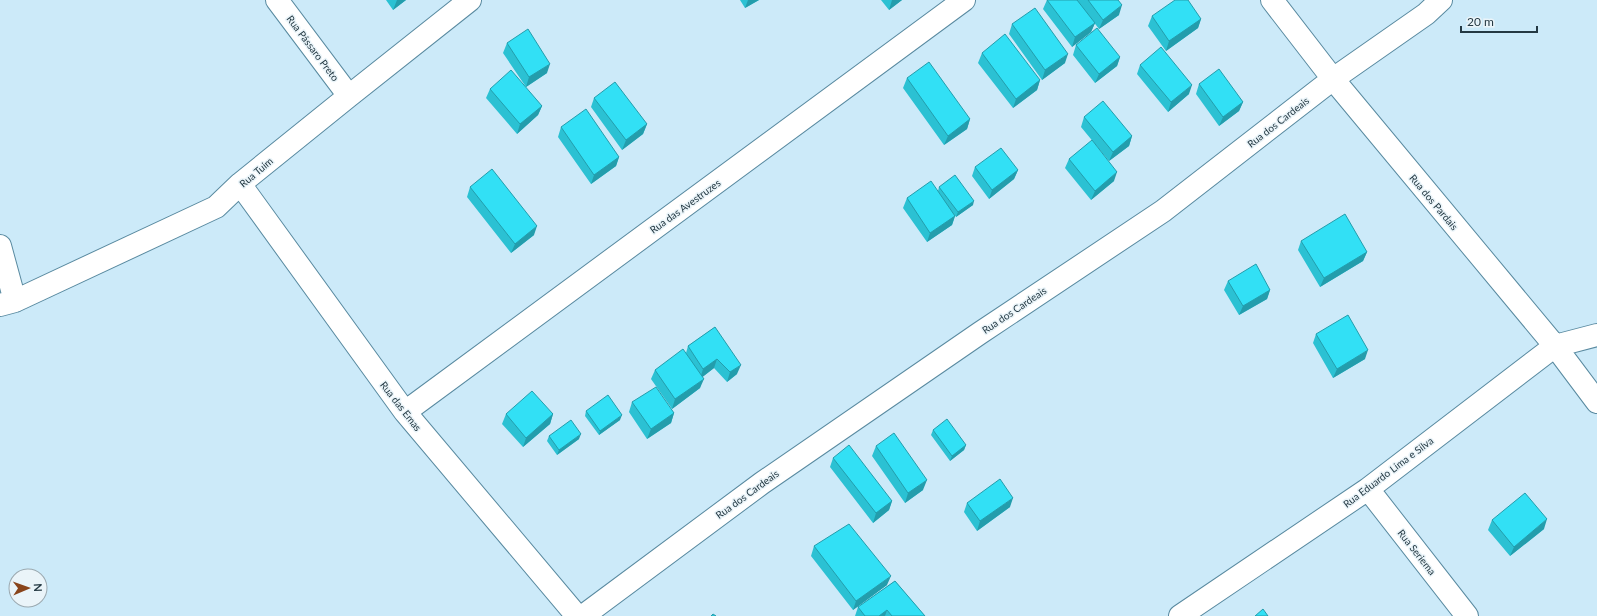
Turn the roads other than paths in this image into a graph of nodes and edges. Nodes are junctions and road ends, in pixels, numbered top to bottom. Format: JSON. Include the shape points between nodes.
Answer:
{"nodes":[{"id":1,"x":277,"y":0,"type":"edge"},
{"id":2,"x":470,"y":0,"type":"edge"},
{"id":3,"x":964,"y":0,"type":"edge"},
{"id":4,"x":1272,"y":0,"type":"edge"},
{"id":5,"x":1442,"y":0,"type":"edge"},
{"id":6,"x":1333,"y":79,"type":"junction"},
{"id":7,"x":349,"y":96,"type":"junction"},
{"id":8,"x":240,"y":184,"type":"junction"},
{"id":9,"x":0,"y":246,"type":"edge"},
{"id":10,"x":7,"y":303,"type":"edge"},
{"id":11,"x":1597,"y":335,"type":"edge"},
{"id":12,"x":1555,"y":346,"type":"junction"},
{"id":13,"x":1597,"y":402,"type":"edge"},
{"id":14,"x":405,"y":412,"type":"junction"},
{"id":15,"x":1368,"y":489,"type":"junction"},
{"id":16,"x":577,"y":616,"type":"edge"},
{"id":17,"x":583,"y":616,"type":"edge"},
{"id":18,"x":1180,"y":616,"type":"edge"},
{"id":19,"x":1467,"y":616,"type":"edge"}],
"edges":[{"from":1,"to":7,"type":"street","name":"Rua Pássaro Preto"},
{"from":2,"to":7,"type":"street","name":"Rua Tuim"},
{"from":3,"to":14,"type":"street","name":"Rua das Avestruzes"},
{"from":4,"to":6,"type":"street","name":"Rua dos Pardais"},
{"from":5,"to":6,"type":"street","name":"Rua dos Cardeais"},
{"from":6,"to":12,"type":"street","name":"Rua dos Pardais"},
{"from":6,"to":17,"type":"street","name":"Rua dos Cardeais","via":[[1163,211],[762,483]]},
{"from":7,"to":8,"type":"street","name":"Rua Tuim"},
{"from":8,"to":10,"type":"street","name":"Rua Tuim","via":[[216,207]]},
{"from":8,"to":14,"type":"street","name":"Rua das Emas"},
{"from":9,"to":10,"type":"street"},
{"from":11,"to":12,"type":"street","name":"Rua Eduardo Lima e Silva"},
{"from":12,"to":13,"type":"street","name":"Rua dos Pardais"},
{"from":12,"to":15,"type":"street","name":"Rua Eduardo Lima e Silva"},
{"from":14,"to":16,"type":"street","name":"Rua das Emas"},
{"from":15,"to":18,"type":"street","name":"Rua Eduardo Lima e Silva"},
{"from":15,"to":19,"type":"street","name":"Rua Seriema"}]}
